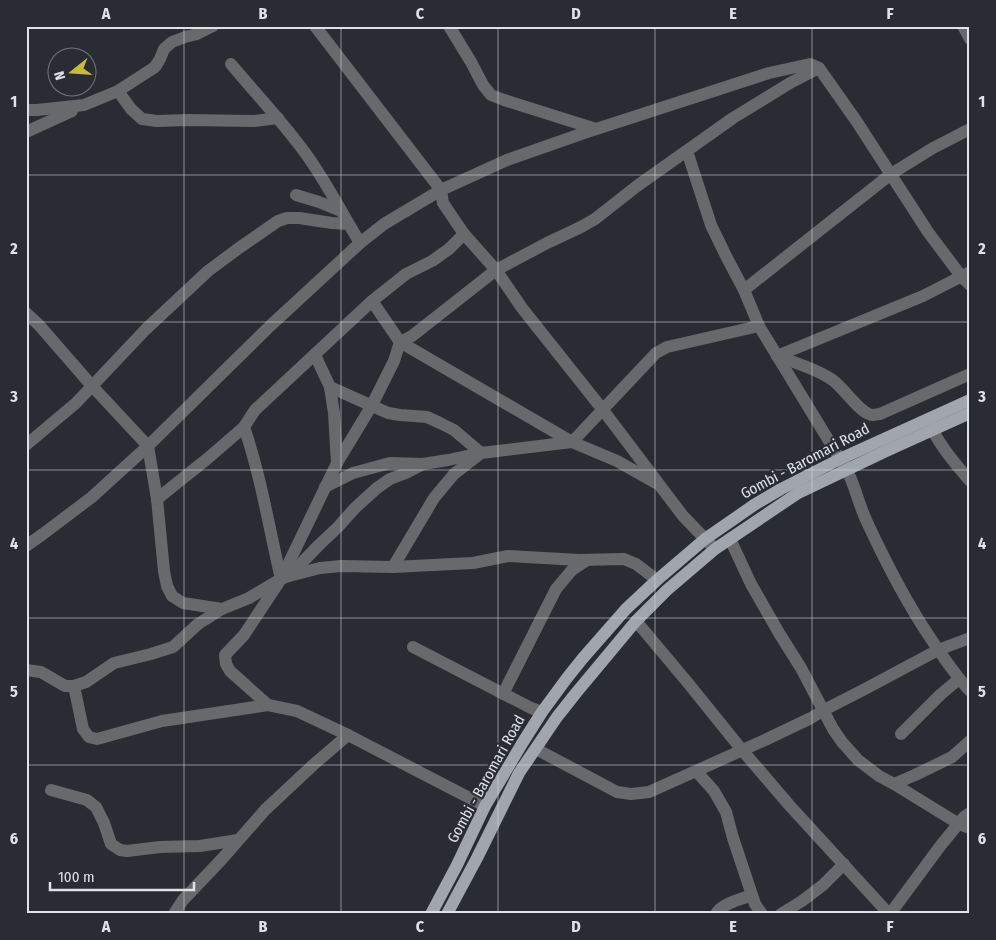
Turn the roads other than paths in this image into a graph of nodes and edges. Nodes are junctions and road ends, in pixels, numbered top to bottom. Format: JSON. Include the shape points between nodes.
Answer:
{"nodes":[{"id":1,"x":213,"y":26,"type":"edge"},
{"id":2,"x":315,"y":26,"type":"edge"},
{"id":3,"x":449,"y":26,"type":"edge"},
{"id":4,"x":963,"y":26,"type":"edge"},
{"id":5,"x":970,"y":39,"type":"edge"},
{"id":6,"x":231,"y":64,"type":"dead end"},
{"id":7,"x":819,"y":68,"type":"junction"},
{"id":8,"x":118,"y":91,"type":"junction"},
{"id":9,"x":84,"y":105,"type":"junction"},
{"id":10,"x":26,"y":110,"type":"edge"},
{"id":11,"x":278,"y":118,"type":"junction"},
{"id":12,"x":970,"y":128,"type":"edge"},
{"id":13,"x":596,"y":129,"type":"junction"},
{"id":14,"x":26,"y":132,"type":"edge"},
{"id":15,"x":687,"y":151,"type":"junction"},
{"id":16,"x":891,"y":174,"type":"junction"},
{"id":17,"x":441,"y":190,"type":"junction"},
{"id":18,"x":296,"y":195,"type":"dead end"},
{"id":19,"x":341,"y":211,"type":"junction"},
{"id":20,"x":348,"y":224,"type":"junction"},
{"id":21,"x":464,"y":234,"type":"junction"},
{"id":22,"x":360,"y":243,"type":"junction"},
{"id":23,"x":496,"y":270,"type":"junction"},
{"id":24,"x":965,"y":274,"type":"edge"},
{"id":25,"x":970,"y":286,"type":"edge"},
{"id":26,"x":744,"y":290,"type":"junction"},
{"id":27,"x":372,"y":301,"type":"junction"},
{"id":28,"x":26,"y":313,"type":"edge"},
{"id":29,"x":759,"y":326,"type":"junction"},
{"id":30,"x":400,"y":342,"type":"junction"},
{"id":31,"x":315,"y":355,"type":"junction"},
{"id":32,"x":777,"y":356,"type":"junction"},
{"id":33,"x":970,"y":374,"type":"edge"},
{"id":34,"x":92,"y":386,"type":"junction"},
{"id":35,"x":330,"y":386,"type":"junction"},
{"id":36,"x":970,"y":400,"type":"edge"},
{"id":37,"x":372,"y":405,"type":"junction"},
{"id":38,"x":603,"y":410,"type":"junction"},
{"id":39,"x":970,"y":414,"type":"edge"},
{"id":40,"x":930,"y":425,"type":"junction"},
{"id":41,"x":244,"y":427,"type":"junction"},
{"id":42,"x":572,"y":442,"type":"junction"},
{"id":43,"x":26,"y":445,"type":"edge"},
{"id":44,"x":148,"y":446,"type":"junction"},
{"id":45,"x":481,"y":452,"type":"junction"},
{"id":46,"x":337,"y":463,"type":"junction"},
{"id":47,"x":423,"y":464,"type":"junction"},
{"id":48,"x":844,"y":464,"type":"junction"},
{"id":49,"x":970,"y":481,"type":"edge"},
{"id":50,"x":659,"y":485,"type":"junction"},
{"id":51,"x":325,"y":487,"type":"junction"},
{"id":52,"x":157,"y":499,"type":"junction"},
{"id":53,"x":705,"y":539,"type":"junction"},
{"id":54,"x":730,"y":539,"type":"junction"},
{"id":55,"x":26,"y":546,"type":"edge"},
{"id":56,"x":714,"y":549,"type":"junction"},
{"id":57,"x":588,"y":560,"type":"junction"},
{"id":58,"x":393,"y":566,"type":"junction"},
{"id":59,"x":285,"y":577,"type":"junction"},
{"id":60,"x":657,"y":580,"type":"junction"},
{"id":61,"x":222,"y":609,"type":"junction"},
{"id":62,"x":636,"y":620,"type":"junction"},
{"id":63,"x":970,"y":638,"type":"edge"},
{"id":64,"x":412,"y":647,"type":"dead end"},
{"id":65,"x":938,"y":650,"type":"junction"},
{"id":66,"x":26,"y":670,"type":"edge"},
{"id":67,"x":959,"y":679,"type":"junction"},
{"id":68,"x":74,"y":686,"type":"junction"},
{"id":69,"x":970,"y":691,"type":"edge"},
{"id":70,"x":503,"y":694,"type":"junction"},
{"id":71,"x":268,"y":705,"type":"junction"},
{"id":72,"x":824,"y":710,"type":"junction"},
{"id":73,"x":542,"y":712,"type":"junction"},
{"id":74,"x":901,"y":734,"type":"dead end"},
{"id":75,"x":348,"y":735,"type":"junction"},
{"id":76,"x":970,"y":741,"type":"edge"},
{"id":77,"x":536,"y":749,"type":"junction"},
{"id":78,"x":742,"y":750,"type":"junction"},
{"id":79,"x":697,"y":772,"type":"junction"},
{"id":80,"x":894,"y":784,"type":"junction"},
{"id":81,"x":51,"y":790,"type":"dead end"},
{"id":82,"x":485,"y":806,"type":"junction"},
{"id":83,"x":970,"y":812,"type":"edge"},
{"id":84,"x":964,"y":826,"type":"edge"},
{"id":85,"x":238,"y":840,"type":"junction"},
{"id":86,"x":844,"y":864,"type":"junction"},
{"id":87,"x":752,"y":895,"type":"junction"},
{"id":88,"x":174,"y":914,"type":"edge"},
{"id":89,"x":431,"y":914,"type":"edge"},
{"id":90,"x":447,"y":914,"type":"edge"},
{"id":91,"x":716,"y":914,"type":"edge"},
{"id":92,"x":762,"y":914,"type":"edge"},
{"id":93,"x":780,"y":914,"type":"edge"},
{"id":94,"x":890,"y":914,"type":"edge"}],
"edges":[{"from":1,"to":8,"type":"street","via":[[172,42],[164,49],[155,68]]},
{"from":2,"to":17,"type":"street"},
{"from":3,"to":13,"type":"street","via":[[491,94]]},
{"from":4,"to":5,"type":"street"},
{"from":6,"to":11,"type":"street"},
{"from":7,"to":13,"type":"street","via":[[810,64],[769,73]]},
{"from":7,"to":15,"type":"street","via":[[733,118]]},
{"from":7,"to":16,"type":"street"},
{"from":8,"to":9,"type":"street"},
{"from":8,"to":11,"type":"street","via":[[142,119],[254,122]]},
{"from":9,"to":10,"type":"street"},
{"from":9,"to":14,"type":"street"},
{"from":11,"to":19,"type":"street"},
{"from":12,"to":16,"type":"street"},
{"from":13,"to":17,"type":"street","via":[[507,160]]},
{"from":15,"to":23,"type":"street","via":[[595,219]]},
{"from":15,"to":26,"type":"street","via":[[711,224]]},
{"from":16,"to":24,"type":"street","via":[[928,232]]},
{"from":16,"to":26,"type":"street"},
{"from":17,"to":21,"type":"street","via":[[443,202]]},
{"from":17,"to":22,"type":"street","via":[[384,224]]},
{"from":18,"to":19,"type":"street"},
{"from":19,"to":20,"type":"street"},
{"from":20,"to":22,"type":"street"},
{"from":20,"to":34,"type":"street","via":[[299,218],[278,222],[208,271]]},
{"from":21,"to":23,"type":"street"},
{"from":21,"to":27,"type":"street","via":[[449,249],[406,274]]},
{"from":22,"to":44,"type":"street"},
{"from":23,"to":30,"type":"street"},
{"from":23,"to":38,"type":"street"},
{"from":24,"to":25,"type":"street"},
{"from":24,"to":32,"type":"street","via":[[923,296]]},
{"from":26,"to":29,"type":"street"},
{"from":27,"to":30,"type":"street"},
{"from":27,"to":31,"type":"street"},
{"from":28,"to":34,"type":"street"},
{"from":29,"to":32,"type":"street"},
{"from":29,"to":38,"type":"street","via":[[667,347],[656,353]]},
{"from":30,"to":37,"type":"street"},
{"from":30,"to":42,"type":"street"},
{"from":31,"to":35,"type":"street"},
{"from":31,"to":41,"type":"street","via":[[255,410]]},
{"from":32,"to":33,"type":"street","via":[[832,379],[870,415],[880,414]]},
{"from":32,"to":48,"type":"street"},
{"from":34,"to":43,"type":"street"},
{"from":34,"to":44,"type":"street"},
{"from":35,"to":37,"type":"street"},
{"from":35,"to":46,"type":"street"},
{"from":36,"to":40,"type":"main road","name":"Gombi - Baromari Road"},
{"from":37,"to":45,"type":"street","via":[[388,413],[427,417],[454,430]]},
{"from":37,"to":46,"type":"street"},
{"from":38,"to":42,"type":"street"},
{"from":38,"to":50,"type":"street"},
{"from":39,"to":40,"type":"main road","name":"Gombi - Baromari Road"},
{"from":40,"to":48,"type":"main road","name":"Gombi - Baromari Road"},
{"from":40,"to":49,"type":"street","via":[[947,455]]},
{"from":41,"to":52,"type":"street"},
{"from":41,"to":59,"type":"street"},
{"from":42,"to":45,"type":"street"},
{"from":42,"to":50,"type":"street"},
{"from":44,"to":52,"type":"street"},
{"from":44,"to":55,"type":"street","via":[[92,497]]},
{"from":45,"to":47,"type":"street"},
{"from":45,"to":58,"type":"street","via":[[454,474],[434,498]]},
{"from":46,"to":51,"type":"street"},
{"from":47,"to":51,"type":"street","via":[[390,463],[354,473]]},
{"from":47,"to":59,"type":"street","via":[[377,488]]},
{"from":48,"to":53,"type":"main road","name":"Gombi - Baromari Road","via":[[781,489]]},
{"from":48,"to":54,"type":"main road","name":"Gombi - Baromari Road"},
{"from":48,"to":65,"type":"street","via":[[890,571]]},
{"from":50,"to":53,"type":"street"},
{"from":51,"to":59,"type":"street"},
{"from":52,"to":61,"type":"street","via":[[164,571],[172,596],[183,603]]},
{"from":53,"to":56,"type":"street"},
{"from":53,"to":60,"type":"main road","name":"Gombi - Baromari Road"},
{"from":54,"to":56,"type":"main road","name":"Gombi - Baromari Road"},
{"from":54,"to":72,"type":"street","via":[[751,584]]},
{"from":56,"to":62,"type":"main road","name":"Gombi - Baromari Road"},
{"from":57,"to":58,"type":"street","via":[[508,556],[473,563]]},
{"from":57,"to":60,"type":"street","via":[[624,559]]},
{"from":57,"to":70,"type":"street","via":[[572,570],[556,589]]},
{"from":58,"to":59,"type":"street","via":[[320,568]]},
{"from":59,"to":61,"type":"street"},
{"from":59,"to":71,"type":"street","via":[[244,636],[225,655],[230,672]]},
{"from":60,"to":73,"type":"main road","name":"Gombi - Baromari Road","via":[[583,658]]},
{"from":61,"to":68,"type":"street","via":[[198,624],[173,647],[114,663],[86,682]]},
{"from":62,"to":77,"type":"main road","name":"Gombi - Baromari Road","via":[[557,717]]},
{"from":62,"to":78,"type":"street"},
{"from":63,"to":65,"type":"street"},
{"from":64,"to":70,"type":"street"},
{"from":65,"to":67,"type":"street"},
{"from":65,"to":72,"type":"street"},
{"from":66,"to":68,"type":"street","via":[[41,672],[65,686]]},
{"from":67,"to":69,"type":"street"},
{"from":67,"to":74,"type":"street"},
{"from":68,"to":71,"type":"street","via":[[83,729],[89,737],[97,739],[162,721]]},
{"from":70,"to":73,"type":"street"},
{"from":71,"to":75,"type":"street","via":[[297,711]]},
{"from":72,"to":78,"type":"street"},
{"from":72,"to":80,"type":"street","via":[[833,729],[858,760]]},
{"from":73,"to":82,"type":"main road","name":"Gombi - Baromari Road"},
{"from":75,"to":82,"type":"street"},
{"from":75,"to":85,"type":"street","via":[[265,810]]},
{"from":76,"to":80,"type":"street","via":[[952,757]]},
{"from":77,"to":79,"type":"street","via":[[616,792],[649,792]]},
{"from":77,"to":90,"type":"main road","name":"Gombi - Baromari Road","via":[[519,773]]},
{"from":78,"to":79,"type":"street"},
{"from":78,"to":86,"type":"street"},
{"from":79,"to":87,"type":"street","via":[[714,791],[726,812]]},
{"from":80,"to":84,"type":"street"},
{"from":81,"to":85,"type":"street","via":[[92,804],[101,817],[111,844],[120,850],[200,846]]},
{"from":82,"to":89,"type":"main road","name":"Gombi - Baromari Road"},
{"from":83,"to":84,"type":"street"},
{"from":84,"to":94,"type":"street","via":[[941,845]]},
{"from":85,"to":88,"type":"street"},
{"from":86,"to":93,"type":"street","via":[[823,885]]},
{"from":86,"to":94,"type":"street"},
{"from":87,"to":91,"type":"street","via":[[723,906]]},
{"from":87,"to":92,"type":"street"}]}
